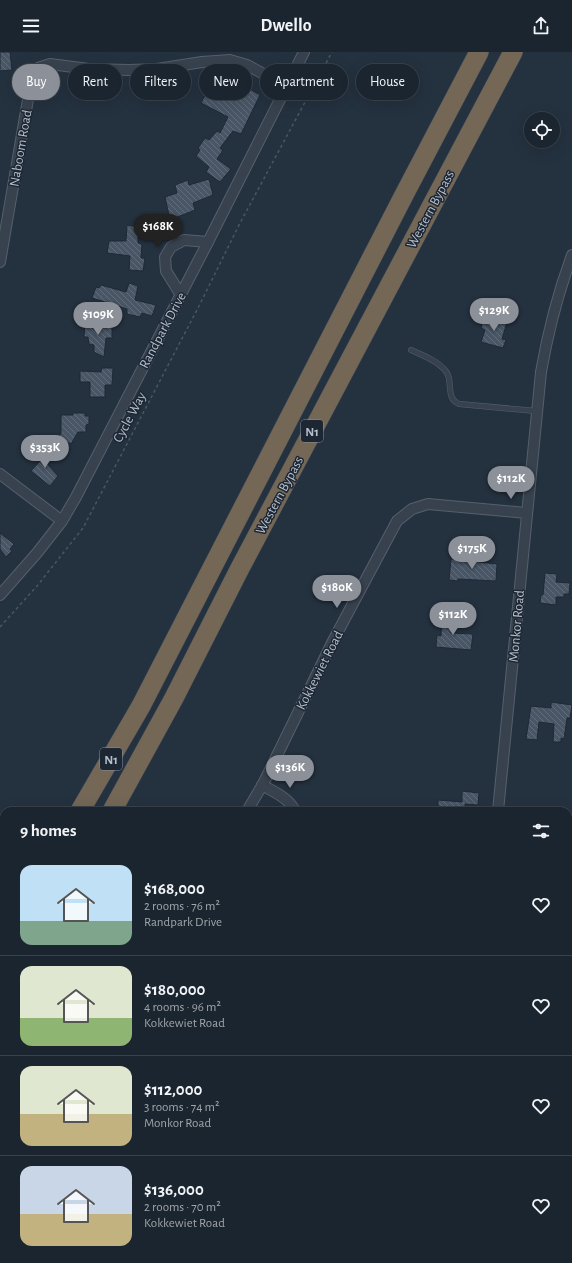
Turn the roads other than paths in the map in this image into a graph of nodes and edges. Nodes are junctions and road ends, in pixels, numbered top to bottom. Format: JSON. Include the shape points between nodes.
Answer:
{"nodes":[{"id":1,"x":304,"y":52,"type":"edge"},
{"id":2,"x":479,"y":52,"type":"edge"},
{"id":3,"x":513,"y":52,"type":"edge"},
{"id":4,"x":298,"y":64,"type":"edge"},
{"id":5,"x":260,"y":72,"type":"edge"},
{"id":6,"x":279,"y":100,"type":"edge"},
{"id":7,"x":208,"y":242,"type":"junction"},
{"id":8,"x":572,"y":255,"type":"edge"},
{"id":9,"x":0,"y":262,"type":"edge"},
{"id":10,"x":181,"y":295,"type":"junction"},
{"id":11,"x":411,"y":350,"type":"dead end"},
{"id":12,"x":536,"y":411,"type":"junction"},
{"id":13,"x":0,"y":474,"type":"edge"},
{"id":14,"x":526,"y":513,"type":"junction"},
{"id":15,"x":62,"y":521,"type":"junction"},
{"id":16,"x":0,"y":595,"type":"edge"},
{"id":17,"x":262,"y":785,"type":"junction"},
{"id":18,"x":82,"y":807,"type":"edge"},
{"id":19,"x":114,"y":807,"type":"edge"},
{"id":20,"x":249,"y":807,"type":"edge"},
{"id":21,"x":293,"y":807,"type":"edge"},
{"id":22,"x":498,"y":807,"type":"edge"}],
"edges":[{"from":1,"to":4,"type":"street","name":"Randpark Drive"},
{"from":2,"to":18,"type":"highway","name":"Western Bypass","number":"N1","via":[[141,706]]},
{"from":3,"to":19,"type":"highway","name":"Western Bypass","number":"N1"},
{"from":5,"to":9,"type":"street","name":"Naboom Road","via":[[230,60],[156,69],[129,70],[50,64],[38,68],[31,82]]},
{"from":6,"to":7,"type":"street","name":"Randpark Drive"},
{"from":7,"to":10,"type":"street","name":"Randpark Drive"},
{"from":7,"to":10,"type":"street","via":[[184,240],[171,247],[165,257],[166,271]]},
{"from":8,"to":12,"type":"street","name":"Monkor Road","via":[[550,325]]},
{"from":10,"to":15,"type":"street","name":"Randpark Drive"},
{"from":11,"to":12,"type":"lane","via":[[444,369],[450,377],[451,397],[455,402]]},
{"from":12,"to":14,"type":"street","name":"Monkor Road"},
{"from":13,"to":15,"type":"street"},
{"from":14,"to":17,"type":"street","name":"Kokkewiet Road","via":[[428,504],[412,509],[397,521],[334,639]]},
{"from":14,"to":22,"type":"street","name":"Monkor Road"},
{"from":15,"to":16,"type":"street","name":"Randpark Drive"},
{"from":17,"to":20,"type":"street","name":"Kokkewiet Road"},
{"from":17,"to":21,"type":"street","via":[[290,802]]}]}
